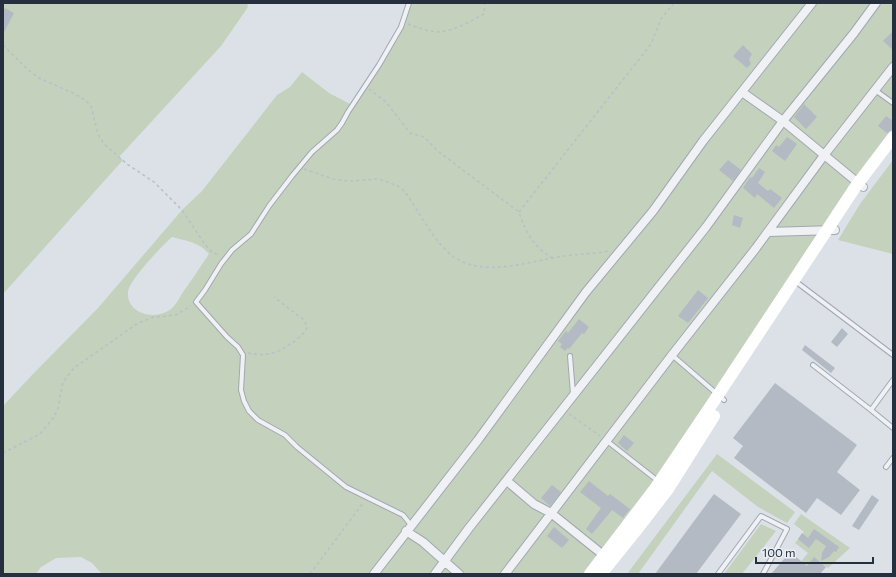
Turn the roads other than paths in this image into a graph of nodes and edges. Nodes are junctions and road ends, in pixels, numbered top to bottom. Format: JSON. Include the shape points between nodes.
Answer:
{"nodes":[{"id":1,"x":409,"y":3,"type":"edge"},
{"id":2,"x":812,"y":3,"type":"edge"},
{"id":3,"x":876,"y":3,"type":"edge"},
{"id":4,"x":893,"y":67,"type":"edge"},
{"id":5,"x":875,"y":90,"type":"junction"},
{"id":6,"x":742,"y":92,"type":"junction"},
{"id":7,"x":893,"y":103,"type":"edge"},
{"id":8,"x":783,"y":121,"type":"junction"},
{"id":9,"x":893,"y":137,"type":"edge"},
{"id":10,"x":893,"y":147,"type":"edge"},
{"id":11,"x":825,"y":154,"type":"junction"},
{"id":12,"x":861,"y":184,"type":"junction"},
{"id":13,"x":831,"y":230,"type":"junction"},
{"id":14,"x":768,"y":232,"type":"junction"},
{"id":15,"x":799,"y":284,"type":"junction"},
{"id":16,"x":672,"y":355,"type":"junction"},
{"id":17,"x":893,"y":355,"type":"edge"},
{"id":18,"x":570,"y":356,"type":"dead end"},
{"id":19,"x":813,"y":365,"type":"dead end"},
{"id":20,"x":893,"y":380,"type":"edge"},
{"id":21,"x":574,"y":396,"type":"junction"},
{"id":22,"x":721,"y":397,"type":"junction"},
{"id":23,"x":871,"y":410,"type":"junction"},
{"id":24,"x":893,"y":428,"type":"edge"},
{"id":25,"x":606,"y":441,"type":"junction"},
{"id":26,"x":893,"y":458,"type":"edge"},
{"id":27,"x":886,"y":467,"type":"dead end"},
{"id":28,"x":506,"y":480,"type":"junction"},
{"id":29,"x":664,"y":486,"type":"junction"},
{"id":30,"x":551,"y":514,"type":"junction"},
{"id":31,"x":409,"y":528,"type":"junction"},
{"id":32,"x":608,"y":559,"type":"junction"},
{"id":33,"x":445,"y":561,"type":"junction"},
{"id":34,"x":374,"y":574,"type":"edge"},
{"id":35,"x":435,"y":574,"type":"edge"},
{"id":36,"x":459,"y":574,"type":"edge"},
{"id":37,"x":505,"y":574,"type":"edge"},
{"id":38,"x":590,"y":574,"type":"edge"},
{"id":39,"x":601,"y":574,"type":"edge"},
{"id":40,"x":606,"y":574,"type":"edge"},
{"id":41,"x":718,"y":574,"type":"edge"},
{"id":42,"x":763,"y":574,"type":"edge"}],
"edges":[{"from":1,"to":31,"type":"lane","via":[[392,42],[337,130],[322,142],[299,168],[251,234],[225,259],[196,302],[243,355],[241,390],[249,411],[258,420],[285,435],[346,487],[403,515]]},
{"from":2,"to":6,"type":"street"},
{"from":3,"to":8,"type":"street"},
{"from":4,"to":5,"type":"street"},
{"from":5,"to":7,"type":"lane"},
{"from":5,"to":11,"type":"street"},
{"from":6,"to":8,"type":"street"},
{"from":6,"to":31,"type":"street","via":[[653,211],[586,292],[478,440]]},
{"from":8,"to":11,"type":"street"},
{"from":8,"to":21,"type":"street","via":[[706,227]]},
{"from":9,"to":12,"type":"main road"},
{"from":10,"to":12,"type":"main road"},
{"from":11,"to":12,"type":"street"},
{"from":11,"to":14,"type":"street"},
{"from":12,"to":13,"type":"main road"},
{"from":13,"to":14,"type":"street"},
{"from":13,"to":15,"type":"main road"},
{"from":13,"to":22,"type":"main road"},
{"from":14,"to":16,"type":"street"},
{"from":15,"to":17,"type":"lane"},
{"from":15,"to":22,"type":"main road"},
{"from":16,"to":22,"type":"lane"},
{"from":16,"to":25,"type":"street"},
{"from":18,"to":21,"type":"lane"},
{"from":19,"to":23,"type":"lane"},
{"from":20,"to":23,"type":"lane"},
{"from":21,"to":28,"type":"street"},
{"from":22,"to":29,"type":"main road"},
{"from":23,"to":24,"type":"lane"},
{"from":25,"to":29,"type":"lane"},
{"from":25,"to":30,"type":"street"},
{"from":26,"to":27,"type":"lane"},
{"from":28,"to":30,"type":"street","via":[[534,504]]},
{"from":28,"to":33,"type":"street"},
{"from":29,"to":32,"type":"main road","via":[[638,528]]},
{"from":30,"to":32,"type":"street"},
{"from":30,"to":37,"type":"street"},
{"from":31,"to":33,"type":"street"},
{"from":31,"to":34,"type":"street"},
{"from":32,"to":38,"type":"main road"},
{"from":32,"to":39,"type":"main road"},
{"from":32,"to":40,"type":"street"},
{"from":33,"to":35,"type":"street"},
{"from":33,"to":36,"type":"street"},
{"from":41,"to":42,"type":"lane","via":[[760,516],[787,529]]}]}
